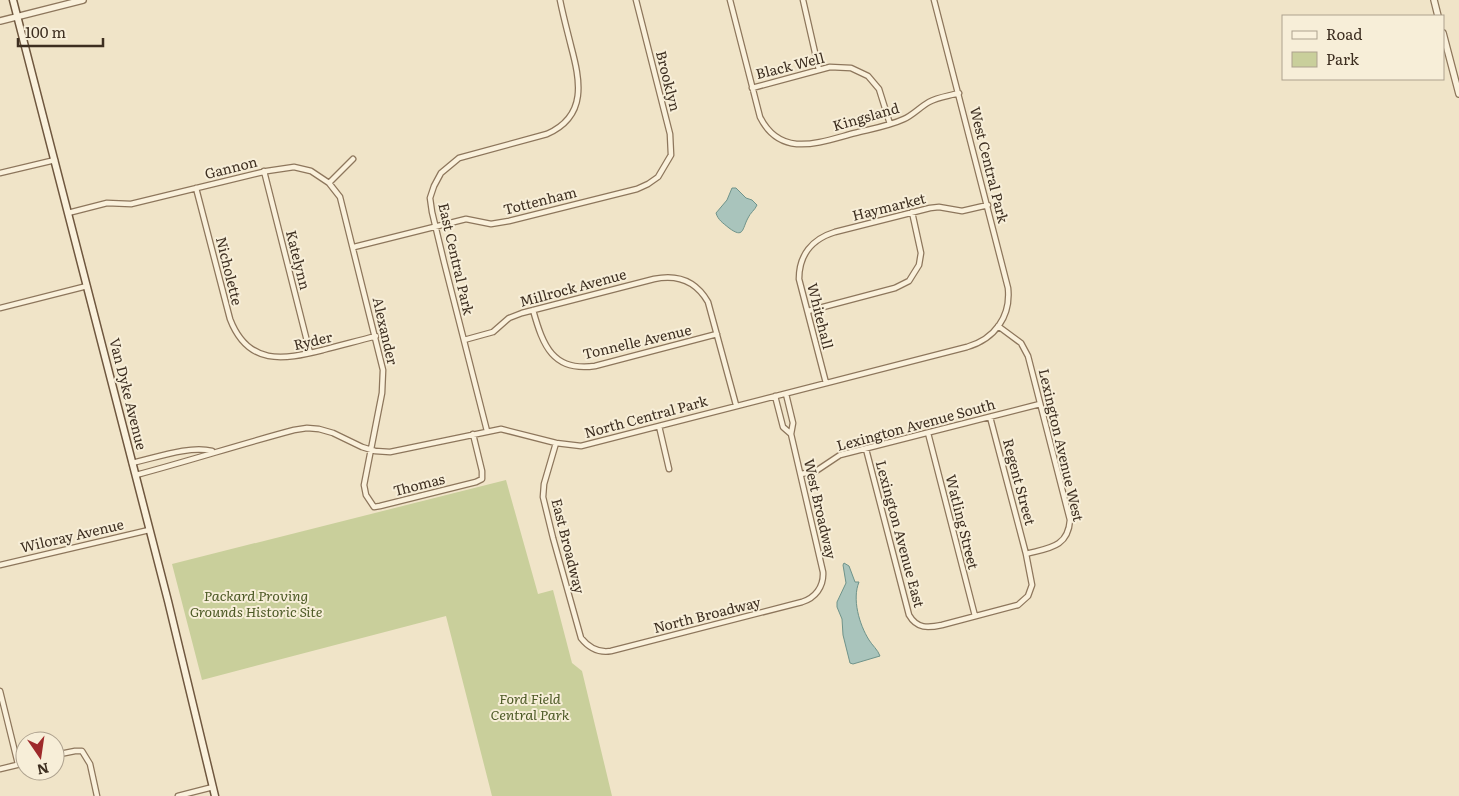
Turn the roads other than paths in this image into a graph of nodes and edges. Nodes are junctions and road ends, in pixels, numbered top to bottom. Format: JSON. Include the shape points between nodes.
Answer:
{"nodes":[{"id":1,"x":13,"y":0,"type":"edge"},
{"id":2,"x":83,"y":0,"type":"edge"},
{"id":3,"x":560,"y":0,"type":"edge"},
{"id":4,"x":636,"y":0,"type":"edge"},
{"id":5,"x":730,"y":0,"type":"edge"},
{"id":6,"x":803,"y":0,"type":"edge"},
{"id":7,"x":934,"y":0,"type":"edge"},
{"id":8,"x":1434,"y":0,"type":"edge"},
{"id":9,"x":1438,"y":15,"type":"edge"},
{"id":10,"x":17,"y":17,"type":"junction"},
{"id":11,"x":0,"y":21,"type":"edge"},
{"id":12,"x":1444,"y":37,"type":"edge"},
{"id":13,"x":819,"y":70,"type":"junction"},
{"id":14,"x":752,"y":88,"type":"junction"},
{"id":15,"x":959,"y":93,"type":"junction"},
{"id":16,"x":1459,"y":94,"type":"edge"},
{"id":17,"x":890,"y":124,"type":"junction"},
{"id":18,"x":354,"y":159,"type":"dead end"},
{"id":19,"x":55,"y":160,"type":"junction"},
{"id":20,"x":666,"y":167,"type":"joint"},
{"id":21,"x":264,"y":171,"type":"junction"},
{"id":22,"x":0,"y":173,"type":"edge"},
{"id":23,"x":329,"y":183,"type":"junction"},
{"id":24,"x":196,"y":188,"type":"junction"},
{"id":25,"x":988,"y":205,"type":"junction"},
{"id":26,"x":912,"y":212,"type":"junction"},
{"id":27,"x":68,"y":213,"type":"junction"},
{"id":28,"x":435,"y":227,"type":"junction"},
{"id":29,"x":354,"y":247,"type":"junction"},
{"id":30,"x":805,"y":255,"type":"joint"},
{"id":31,"x":87,"y":286,"type":"junction"},
{"id":32,"x":0,"y":308,"type":"edge"},
{"id":33,"x":533,"y":310,"type":"junction"},
{"id":34,"x":808,"y":311,"type":"junction"},
{"id":35,"x":998,"y":326,"type":"junction"},
{"id":36,"x":994,"y":332,"type":"joint"},
{"id":37,"x":717,"y":334,"type":"junction"},
{"id":38,"x":376,"y":336,"type":"junction"},
{"id":39,"x":464,"y":340,"type":"junction"},
{"id":40,"x":255,"y":351,"type":"joint"},
{"id":41,"x":310,"y":353,"type":"junction"},
{"id":42,"x":826,"y":383,"type":"junction"},
{"id":43,"x":786,"y":394,"type":"junction"},
{"id":44,"x":775,"y":396,"type":"junction"},
{"id":45,"x":1040,"y":404,"type":"junction"},
{"id":46,"x":736,"y":405,"type":"junction"},
{"id":47,"x":790,"y":409,"type":"junction"},
{"id":48,"x":779,"y":412,"type":"junction"},
{"id":49,"x":990,"y":417,"type":"junction"},
{"id":50,"x":659,"y":426,"type":"junction"},
{"id":51,"x":487,"y":431,"type":"junction"},
{"id":52,"x":928,"y":433,"type":"junction"},
{"id":53,"x":473,"y":434,"type":"junction"},
{"id":54,"x":791,"y":434,"type":"junction"},
{"id":55,"x":556,"y":443,"type":"junction"},
{"id":56,"x":866,"y":449,"type":"junction"},
{"id":57,"x":370,"y":450,"type":"junction"},
{"id":58,"x":214,"y":452,"type":"junction"},
{"id":59,"x":132,"y":463,"type":"junction"},
{"id":60,"x":670,"y":469,"type":"dead end"},
{"id":61,"x":801,"y":474,"type":"junction"},
{"id":62,"x":136,"y":475,"type":"junction"},
{"id":63,"x":149,"y":530,"type":"junction"},
{"id":64,"x":1026,"y":554,"type":"junction"},
{"id":65,"x":0,"y":565,"type":"edge"},
{"id":66,"x":820,"y":588,"type":"joint"},
{"id":67,"x":975,"y":616,"type":"junction"},
{"id":68,"x":594,"y":649,"type":"joint"},
{"id":69,"x":0,"y":691,"type":"edge"},
{"id":70,"x":15,"y":752,"type":"edge"},
{"id":71,"x":65,"y":752,"type":"edge"},
{"id":72,"x":15,"y":765,"type":"edge"},
{"id":73,"x":0,"y":769,"type":"edge"},
{"id":74,"x":213,"y":787,"type":"junction"},
{"id":75,"x":97,"y":796,"type":"edge"},
{"id":76,"x":178,"y":796,"type":"edge"},
{"id":77,"x":215,"y":796,"type":"edge"}],
"edges":[{"from":1,"to":10,"type":"main road","name":"Van Dyke Avenue"},
{"from":2,"to":10,"type":"street"},
{"from":3,"to":28,"type":"street","name":"East Central Park","via":[[579,82],[577,102],[568,117],[547,134],[473,153],[450,164],[437,179],[432,193]]},
{"from":4,"to":20,"type":"street","name":"Brooklyn","via":[[670,134],[672,156]]},
{"from":5,"to":14,"type":"street"},
{"from":6,"to":13,"type":"street"},
{"from":7,"to":15,"type":"street","name":"West Central Park"},
{"from":8,"to":9,"type":"street"},
{"from":10,"to":11,"type":"street"},
{"from":10,"to":19,"type":"main road","name":"Van Dyke Avenue"},
{"from":12,"to":16,"type":"street"},
{"from":13,"to":14,"type":"street","name":"Black Well"},
{"from":13,"to":17,"type":"street","name":"Black Well","via":[[851,68],[868,76],[881,93]]},
{"from":14,"to":17,"type":"street","name":"Kingsland","via":[[760,118],[767,130],[790,144],[816,143]]},
{"from":15,"to":17,"type":"street","name":"Kingsland","via":[[930,101],[908,117]]},
{"from":15,"to":25,"type":"street","name":"West Central Park"},
{"from":18,"to":23,"type":"street"},
{"from":19,"to":22,"type":"street"},
{"from":19,"to":27,"type":"main road","name":"Van Dyke Avenue"},
{"from":20,"to":28,"type":"street","name":"Tottenham","via":[[658,177],[637,188],[496,224],[466,219]]},
{"from":21,"to":23,"type":"street","name":"Gannon","via":[[294,167],[311,171]]},
{"from":21,"to":24,"type":"street","name":"Gannon"},
{"from":21,"to":41,"type":"street","name":"Katelynn"},
{"from":23,"to":29,"type":"street","name":"Gannon","via":[[340,197]]},
{"from":24,"to":27,"type":"street","name":"Gannon","via":[[131,204],[107,203]]},
{"from":24,"to":40,"type":"street","name":"Nicholette","via":[[230,319],[239,337]]},
{"from":25,"to":26,"type":"street","name":"Haymarket","via":[[962,212],[934,207]]},
{"from":25,"to":35,"type":"street","name":"West Central Park","via":[[1009,296],[1007,310]]},
{"from":26,"to":30,"type":"street","name":"Haymarket","via":[[824,235]]},
{"from":26,"to":34,"type":"street","via":[[921,253],[919,265],[909,281],[895,288]]},
{"from":27,"to":31,"type":"main road","name":"Van Dyke Avenue"},
{"from":28,"to":29,"type":"street","name":"Tottenham"},
{"from":28,"to":39,"type":"street","name":"East Central Park"},
{"from":29,"to":38,"type":"street","name":"Alexander"},
{"from":30,"to":34,"type":"street","name":"Whitehall","via":[[799,280]]},
{"from":31,"to":32,"type":"street"},
{"from":31,"to":59,"type":"main road","name":"Van Dyke Avenue"},
{"from":33,"to":37,"type":"street","name":"Tonnelle Avenue","via":[[540,336],[549,351],[562,361],[580,368]]},
{"from":33,"to":37,"type":"street","name":"Millrock Avenue","via":[[661,277],[678,278],[702,291]]},
{"from":33,"to":39,"type":"street","name":"Millrock Avenue","via":[[510,318],[489,334]]},
{"from":34,"to":42,"type":"street","name":"Whitehall"},
{"from":35,"to":36,"type":"street","name":"West Central Park"},
{"from":35,"to":45,"type":"street","name":"Lexington Avenue West","via":[[1025,348]]},
{"from":36,"to":42,"type":"street","name":"North Central Park","via":[[973,346]]},
{"from":37,"to":46,"type":"street"},
{"from":38,"to":41,"type":"street","name":"Ryder"},
{"from":38,"to":57,"type":"street","name":"Alexander","via":[[384,379]]},
{"from":39,"to":51,"type":"street","name":"East Central Park"},
{"from":40,"to":41,"type":"street","name":"Ryder","via":[[281,358]]},
{"from":42,"to":43,"type":"street","name":"North Central Park"},
{"from":43,"to":44,"type":"street","name":"North Central Park"},
{"from":43,"to":47,"type":"street","name":"West Broadway"},
{"from":44,"to":46,"type":"street","name":"North Central Park"},
{"from":44,"to":48,"type":"street","name":"West Broadway"},
{"from":45,"to":49,"type":"street","name":"Lexington Avenue South"},
{"from":45,"to":64,"type":"street","name":"Lexington Avenue West","via":[[1070,520],[1069,531],[1054,547]]},
{"from":46,"to":50,"type":"street","name":"North Central Park"},
{"from":47,"to":48,"type":"street"},
{"from":47,"to":54,"type":"street","name":"West Broadway"},
{"from":48,"to":54,"type":"street","name":"West Broadway","via":[[783,427]]},
{"from":49,"to":52,"type":"street","name":"Lexington Avenue South"},
{"from":49,"to":64,"type":"street","name":"Regent Street"},
{"from":50,"to":55,"type":"street","name":"North Central Park","via":[[581,446]]},
{"from":50,"to":60,"type":"street"},
{"from":51,"to":53,"type":"street","name":"North Central Park"},
{"from":51,"to":55,"type":"street","name":"North Central Park","via":[[507,430]]},
{"from":52,"to":56,"type":"street","name":"Lexington Avenue South"},
{"from":52,"to":67,"type":"street","name":"Watling Street"},
{"from":53,"to":57,"type":"street","name":"North Central Park","via":[[398,451]]},
{"from":53,"to":57,"type":"street","name":"Thomas","via":[[482,479],[374,507],[364,485]]},
{"from":54,"to":61,"type":"street","name":"West Broadway"},
{"from":55,"to":68,"type":"street","name":"East Broadway","via":[[543,497],[578,629],[583,641]]},
{"from":56,"to":61,"type":"street","name":"Lexington Avenue South","via":[[840,455],[816,470]]},
{"from":56,"to":67,"type":"street","name":"Lexington Avenue East","via":[[907,612],[914,624],[925,628]]},
{"from":57,"to":58,"type":"street","name":"North Central Park","via":[[333,433],[307,428]]},
{"from":58,"to":59,"type":"street","name":"North Central Park","via":[[203,448]]},
{"from":58,"to":62,"type":"street","name":"North Central Park"},
{"from":59,"to":62,"type":"main road","name":"Van Dyke Avenue"},
{"from":61,"to":66,"type":"street","name":"West Broadway","via":[[823,572]]},
{"from":62,"to":63,"type":"main road","name":"Van Dyke Avenue"},
{"from":63,"to":65,"type":"street","name":"Wiloray Avenue"},
{"from":63,"to":74,"type":"main road","name":"Van Dyke Avenue"},
{"from":64,"to":67,"type":"street","name":"Regent Street","via":[[1032,585],[1026,600],[1014,607]]},
{"from":66,"to":68,"type":"street","name":"North Broadway","via":[[809,599],[782,608],[618,650],[603,652]]},
{"from":69,"to":70,"type":"street"},
{"from":71,"to":75,"type":"street","via":[[82,751],[90,764]]},
{"from":72,"to":73,"type":"street"},
{"from":74,"to":76,"type":"street"},
{"from":74,"to":77,"type":"main road","name":"Van Dyke Avenue"}]}
